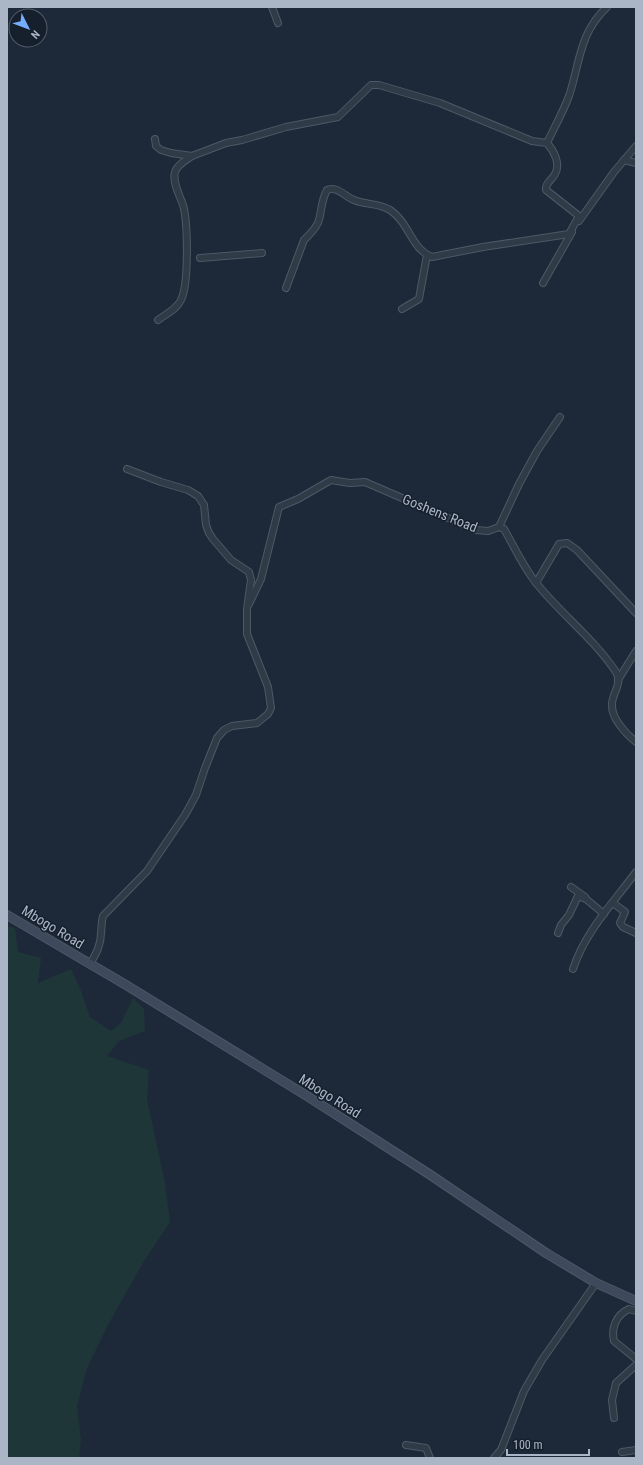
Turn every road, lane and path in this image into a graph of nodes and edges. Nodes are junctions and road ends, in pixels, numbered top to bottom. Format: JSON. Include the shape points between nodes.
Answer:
{"nodes":[{"id":1,"x":272,"y":7,"type":"edge"},
{"id":2,"x":607,"y":7,"type":"edge"},
{"id":3,"x":278,"y":23,"type":"dead end"},
{"id":4,"x":155,"y":139,"type":"dead end"},
{"id":5,"x":547,"y":143,"type":"junction"},
{"id":6,"x":636,"y":146,"type":"edge"},
{"id":7,"x":192,"y":156,"type":"junction"},
{"id":8,"x":624,"y":160,"type":"junction"},
{"id":9,"x":636,"y":163,"type":"edge"},
{"id":10,"x":262,"y":253,"type":"dead end"},
{"id":11,"x":427,"y":255,"type":"junction"},
{"id":12,"x":200,"y":258,"type":"dead end"},
{"id":13,"x":543,"y":283,"type":"dead end"},
{"id":14,"x":286,"y":288,"type":"dead end"},
{"id":15,"x":402,"y":309,"type":"dead end"},
{"id":16,"x":158,"y":320,"type":"dead end"},
{"id":17,"x":560,"y":417,"type":"dead end"},
{"id":18,"x":127,"y":470,"type":"dead end"},
{"id":19,"x":500,"y":528,"type":"junction"},
{"id":20,"x":536,"y":583,"type":"junction"},
{"id":21,"x":247,"y":609,"type":"junction"},
{"id":22,"x":636,"y":613,"type":"edge"},
{"id":23,"x":636,"y":651,"type":"edge"},
{"id":24,"x":618,"y":680,"type":"junction"},
{"id":25,"x":636,"y":742,"type":"edge"},
{"id":26,"x":636,"y":872,"type":"edge"},
{"id":27,"x":571,"y":887,"type":"dead end"},
{"id":28,"x":613,"y":903,"type":"junction"},
{"id":29,"x":609,"y":909,"type":"junction"},
{"id":30,"x":604,"y":914,"type":"junction"},
{"id":31,"x":7,"y":915,"type":"edge"},
{"id":32,"x":558,"y":933,"type":"dead end"},
{"id":33,"x":636,"y":933,"type":"edge"},
{"id":34,"x":90,"y":964,"type":"junction"},
{"id":35,"x":573,"y":969,"type":"dead end"},
{"id":36,"x":596,"y":1283,"type":"junction"},
{"id":37,"x":636,"y":1301,"type":"edge"},
{"id":38,"x":636,"y":1311,"type":"edge"},
{"id":39,"x":636,"y":1359,"type":"edge"},
{"id":40,"x":636,"y":1365,"type":"edge"},
{"id":41,"x":614,"y":1418,"type":"dead end"},
{"id":42,"x":406,"y":1445,"type":"dead end"},
{"id":43,"x":636,"y":1450,"type":"edge"},
{"id":44,"x":622,"y":1452,"type":"dead end"},
{"id":45,"x":498,"y":1457,"type":"edge"},
{"id":46,"x":430,"y":1458,"type":"edge"}],
"edges":[{"from":1,"to":3,"type":"street"},
{"from":2,"to":5,"type":"street","via":[[592,25],[581,49],[569,97]]},
{"from":4,"to":7,"type":"street","via":[[156,146],[161,150]]},
{"from":5,"to":7,"type":"street","via":[[532,141],[440,103],[379,85],[371,85],[338,118],[286,127],[226,143]]},
{"from":5,"to":11,"type":"street","via":[[558,164],[546,190],[579,216],[569,234],[432,257]]},
{"from":6,"to":8,"type":"street"},
{"from":7,"to":16,"type":"street","via":[[177,167],[174,173],[185,214],[187,242],[183,293],[178,306]]},
{"from":8,"to":9,"type":"street"},
{"from":8,"to":13,"type":"street","via":[[585,212]]},
{"from":10,"to":12,"type":"street"},
{"from":11,"to":14,"type":"street","via":[[416,245],[400,218],[390,210],[354,200],[332,188],[323,196],[319,222],[304,240]]},
{"from":11,"to":15,"type":"street","via":[[419,299]]},
{"from":17,"to":19,"type":"street","via":[[519,484]]},
{"from":18,"to":21,"type":"street","via":[[188,490],[198,496],[204,505],[206,525],[213,539],[231,560],[251,575]]},
{"from":19,"to":20,"type":"street","name":"Goshens Road","via":[[504,529]]},
{"from":19,"to":21,"type":"street","name":"Goshens Road","via":[[476,530],[365,482],[350,484],[332,480],[279,507],[261,579]]},
{"from":20,"to":22,"type":"street","via":[[559,544],[566,543],[577,550]]},
{"from":20,"to":24,"type":"street","name":"Goshens Road","via":[[596,646],[617,674]]},
{"from":21,"to":34,"type":"street","via":[[248,634],[268,687],[268,714],[257,723],[232,726],[224,730],[218,738],[196,795],[185,815],[148,871],[103,916],[99,948]]},
{"from":23,"to":24,"type":"street"},
{"from":24,"to":25,"type":"street","via":[[613,710],[618,721]]},
{"from":26,"to":28,"type":"street"},
{"from":27,"to":29,"type":"street","via":[[599,910]]},
{"from":28,"to":29,"type":"street"},
{"from":28,"to":33,"type":"street","via":[[625,912],[620,923],[623,927]]},
{"from":29,"to":30,"type":"street"},
{"from":30,"to":32,"type":"street","via":[[578,896]]},
{"from":30,"to":35,"type":"street","via":[[584,943]]},
{"from":31,"to":34,"type":"main road","name":"Mbogo Road"},
{"from":34,"to":36,"type":"main road","name":"Mbogo Road","via":[[300,1092]]},
{"from":36,"to":37,"type":"main road","name":"Mbogo Road"},
{"from":36,"to":45,"type":"street","via":[[542,1360],[524,1392]]},
{"from":38,"to":39,"type":"street","via":[[629,1309],[619,1317],[612,1333],[614,1341]]},
{"from":40,"to":41,"type":"street","via":[[616,1383],[612,1400]]},
{"from":42,"to":46,"type":"street","via":[[426,1448]]},
{"from":43,"to":44,"type":"street"}]}
